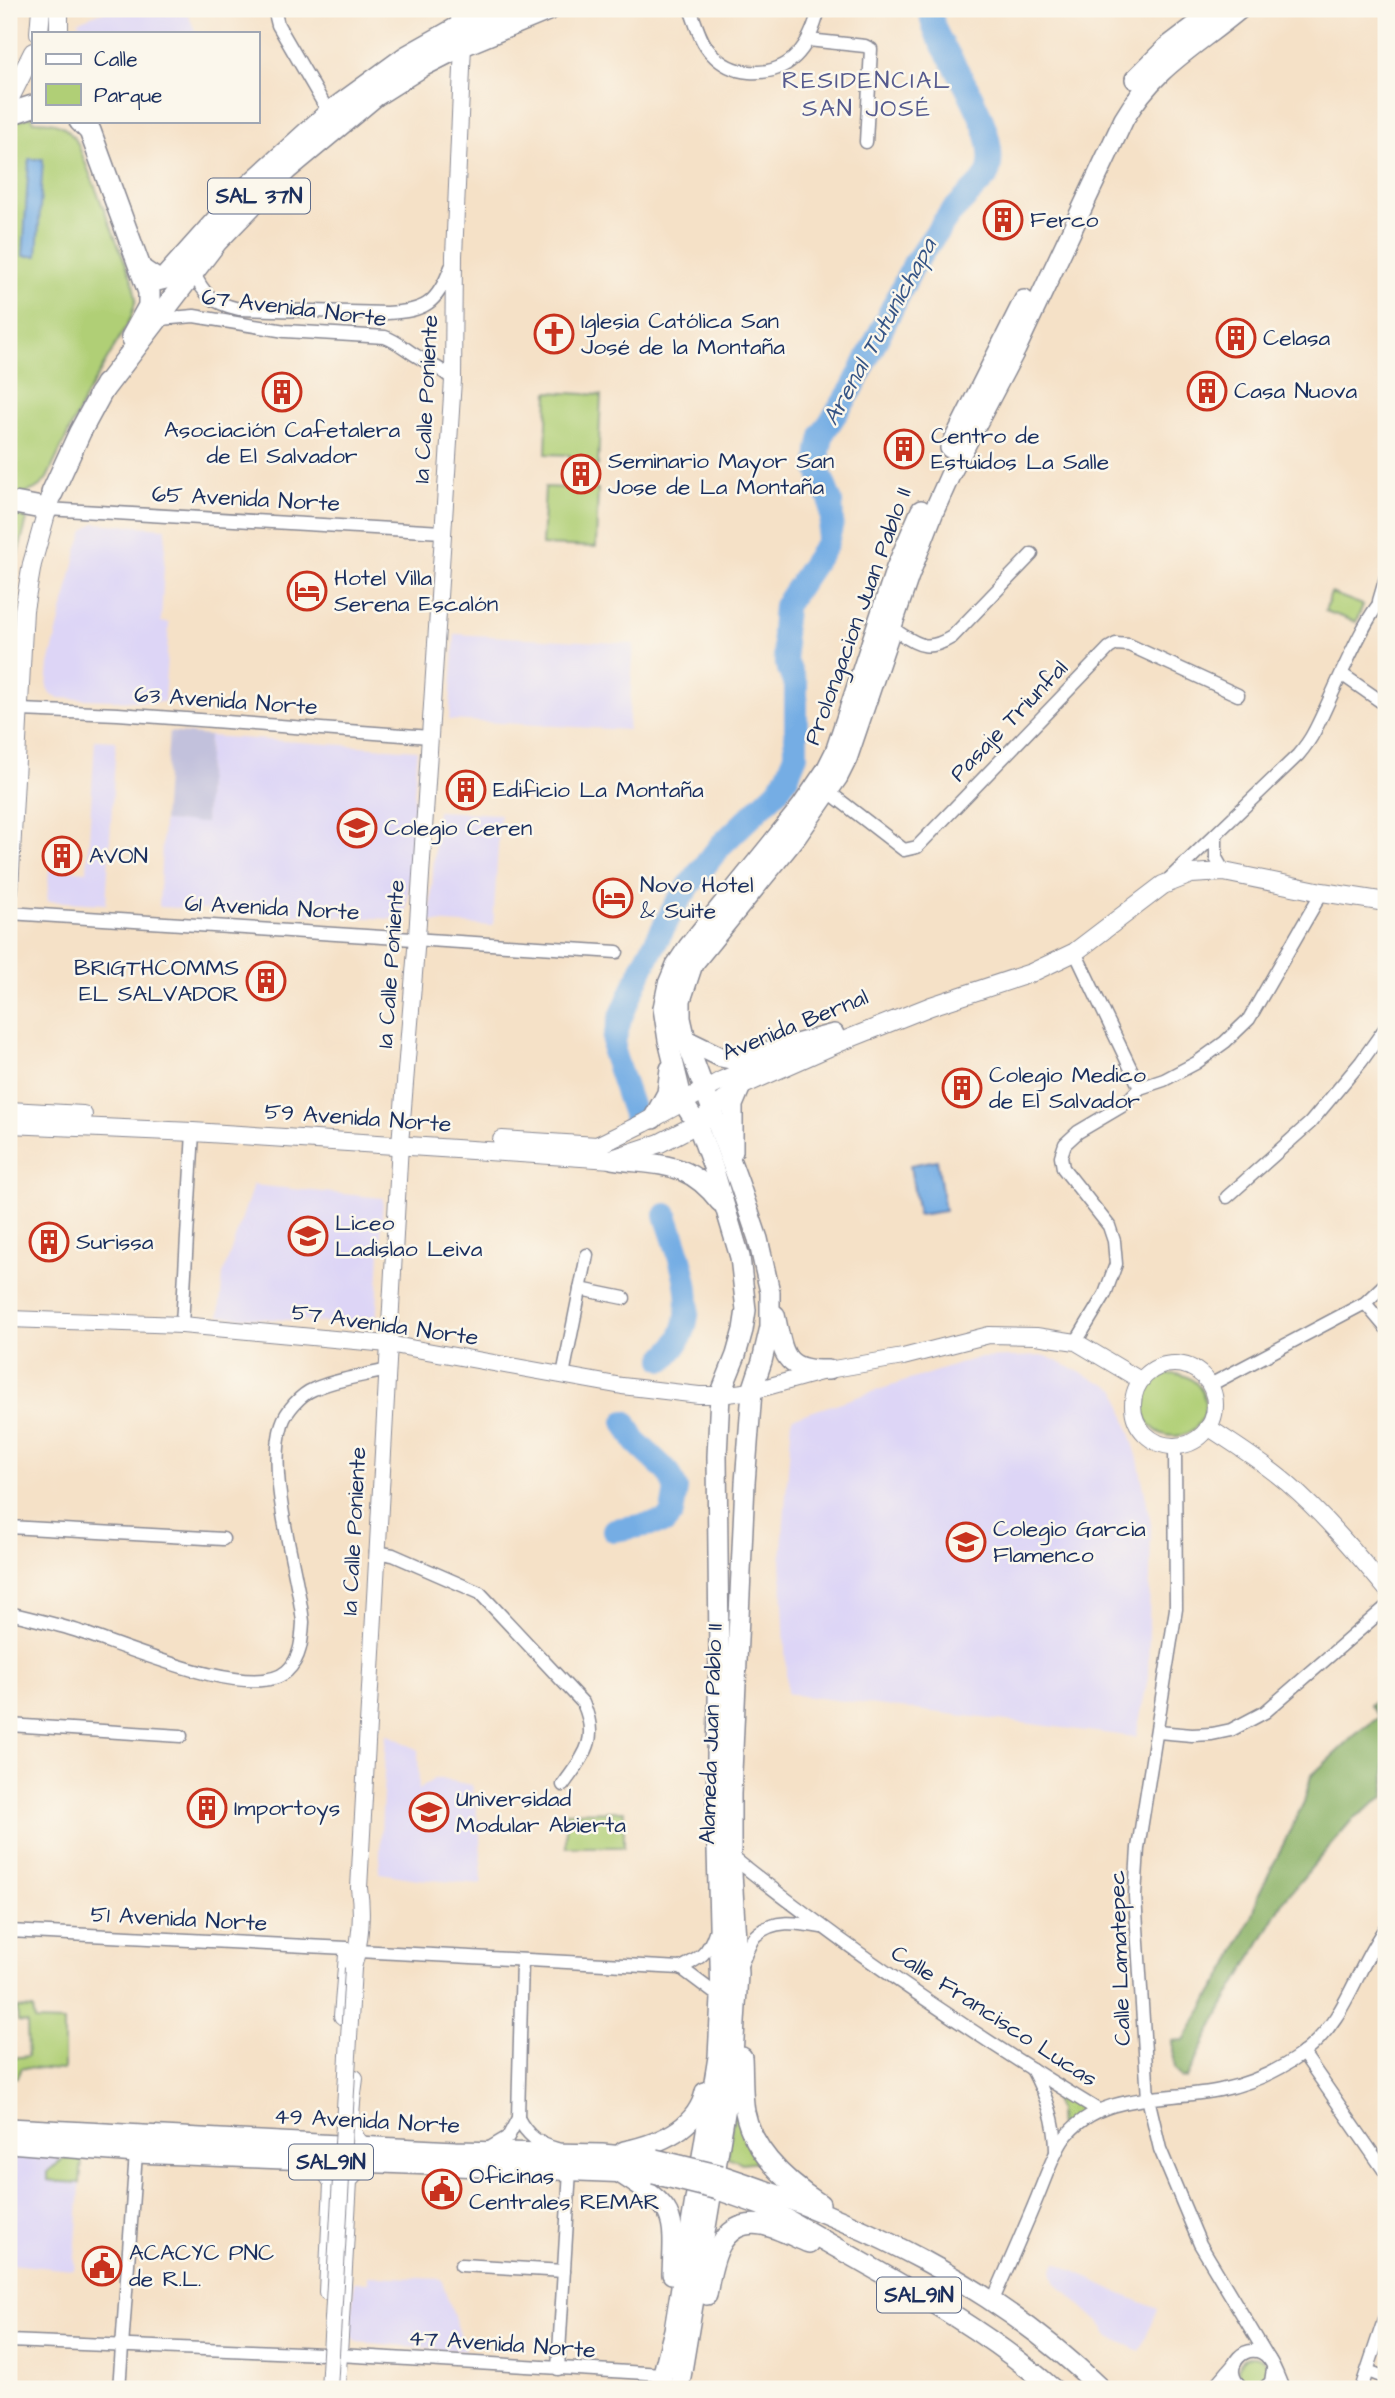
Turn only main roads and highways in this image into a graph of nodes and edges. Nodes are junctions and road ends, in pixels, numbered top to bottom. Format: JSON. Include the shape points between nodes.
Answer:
{"nodes":[{"id":1,"x":41,"y":9,"type":"edge"},
{"id":2,"x":59,"y":9,"type":"edge"},
{"id":3,"x":505,"y":9,"type":"edge"},
{"id":4,"x":550,"y":9,"type":"edge"},
{"id":5,"x":1217,"y":9,"type":"edge"},
{"id":6,"x":1240,"y":9,"type":"edge"},
{"id":7,"x":461,"y":26,"type":"edge"},
{"id":8,"x":39,"y":32,"type":"edge"},
{"id":9,"x":58,"y":32,"type":"edge"},
{"id":10,"x":32,"y":54,"type":"edge"},
{"id":11,"x":9,"y":100,"type":"edge"},
{"id":12,"x":32,"y":106,"type":"edge"},
{"id":13,"x":9,"y":114,"type":"edge"},
{"id":14,"x":86,"y":124,"type":"edge"},
{"id":15,"x":142,"y":270,"type":"junction"},
{"id":16,"x":99,"y":395,"type":"junction"},
{"id":17,"x":50,"y":501,"type":"junction"},
{"id":18,"x":9,"y":502,"type":"edge"},
{"id":19,"x":9,"y":891,"type":"edge"},
{"id":20,"x":1386,"y":901,"type":"edge"},
{"id":21,"x":930,"y":1006,"type":"junction"},
{"id":22,"x":834,"y":1034,"type":"junction"},
{"id":23,"x":677,"y":1040,"type":"junction"},
{"id":24,"x":741,"y":1086,"type":"junction"},
{"id":25,"x":704,"y":1089,"type":"junction"},
{"id":26,"x":683,"y":1102,"type":"junction"},
{"id":27,"x":9,"y":1111,"type":"edge"},
{"id":28,"x":704,"y":1118,"type":"junction"},
{"id":29,"x":653,"y":1119,"type":"junction"},
{"id":30,"x":9,"y":1124,"type":"edge"},
{"id":31,"x":400,"y":1139,"type":"junction"},
{"id":32,"x":612,"y":1159,"type":"junction"},
{"id":33,"x":739,"y":1183,"type":"junction"},
{"id":34,"x":726,"y":1210,"type":"junction"},
{"id":35,"x":770,"y":1292,"type":"junction"},
{"id":36,"x":828,"y":1370,"type":"road end"},
{"id":37,"x":737,"y":1974,"type":"junction"},
{"id":38,"x":721,"y":1998,"type":"junction"},
{"id":39,"x":9,"y":2118,"type":"edge"},
{"id":40,"x":9,"y":2128,"type":"edge"},
{"id":41,"x":36,"y":2130,"type":"junction"},
{"id":42,"x":9,"y":2143,"type":"edge"},
{"id":43,"x":296,"y":2151,"type":"junction"},
{"id":44,"x":602,"y":2154,"type":"junction"},
{"id":45,"x":372,"y":2156,"type":"junction"},
{"id":46,"x":573,"y":2162,"type":"junction"},
{"id":47,"x":655,"y":2167,"type":"junction"},
{"id":48,"x":617,"y":2172,"type":"junction"},
{"id":49,"x":785,"y":2208,"type":"junction"},
{"id":50,"x":854,"y":2225,"type":"junction"},
{"id":51,"x":851,"y":2257,"type":"junction"},
{"id":52,"x":668,"y":2354,"type":"junction"},
{"id":53,"x":661,"y":2382,"type":"edge"},
{"id":54,"x":680,"y":2389,"type":"edge"},
{"id":55,"x":1053,"y":2389,"type":"edge"},
{"id":56,"x":1101,"y":2389,"type":"edge"}],
"edges":[{"from":1,"to":8,"type":"main road"},
{"from":2,"to":9,"type":"main road"},
{"from":3,"to":7,"type":"highway","number":"SAL 37N"},
{"from":4,"to":7,"type":"highway","number":"SAL 37N"},
{"from":5,"to":23,"type":"main road","name":"Prolongacion Juan Pablo II","via":[[1167,47],[1123,97],[929,492],[896,568],[831,761],[801,807],[676,965],[663,1008]]},
{"from":6,"to":23,"type":"main road","name":"Prolongacion Juan Pablo II","via":[[1157,75],[1124,119],[1016,349],[951,473],[909,576],[847,759],[797,836],[693,964],[681,1000]]},
{"from":7,"to":15,"type":"highway","number":"SAL 37N","via":[[406,57],[329,113],[240,194],[165,278],[157,280]]},
{"from":7,"to":16,"type":"highway","number":"SAL 37N","via":[[422,66],[338,126],[241,214]]},
{"from":10,"to":11,"type":"main road"},
{"from":12,"to":13,"type":"highway"},
{"from":14,"to":15,"type":"highway","number":"SAL 37N"},
{"from":15,"to":16,"type":"highway","number":"SAL 37N","via":[[149,306]]},
{"from":16,"to":17,"type":"highway","number":"SAL 37N"},
{"from":17,"to":18,"type":"highway"},
{"from":17,"to":19,"type":"main road","via":[[24,610]]},
{"from":20,"to":21,"type":"main road","name":"Avenida Bernal","via":[[1224,872],[1191,874],[1163,885],[1075,952],[1031,973]]},
{"from":21,"to":22,"type":"main road","name":"Avenida Bernal","via":[[884,1015]]},
{"from":21,"to":24,"type":"main road","name":"Avenida Bernal"},
{"from":22,"to":23,"type":"main road","via":[[735,1060]]},
{"from":22,"to":25,"type":"main road","name":"Avenida Bernal"},
{"from":23,"to":25,"type":"main road","name":"Prolongacion Juan Pablo II"},
{"from":23,"to":26,"type":"main road","name":"Prolongacion Juan Pablo II"},
{"from":23,"to":29,"type":"main road","via":[[667,1093]]},
{"from":24,"to":28,"type":"main road","name":"Avenida Bernal"},
{"from":24,"to":33,"type":"main road","via":[[733,1105],[731,1131]]},
{"from":25,"to":26,"type":"main road","name":"Avenida Bernal"},
{"from":25,"to":28,"type":"main road","name":"Alameda Juan Pablo II"},
{"from":26,"to":28,"type":"main road","name":"Alameda Juan Pablo II"},
{"from":26,"to":29,"type":"main road","name":"59 Avenida Norte"},
{"from":27,"to":31,"type":"main road","name":"59 Avenida Norte"},
{"from":28,"to":32,"type":"main road","name":"59 Avenida Norte","via":[[660,1143]]},
{"from":28,"to":33,"type":"main road","name":"Alameda Juan Pablo II"},
{"from":28,"to":34,"type":"main road","name":"Alameda Juan Pablo II"},
{"from":29,"to":31,"type":"main road","name":"59 Avenida Norte","via":[[597,1146]]},
{"from":30,"to":31,"type":"main road","name":"59 Avenida Norte"},
{"from":31,"to":32,"type":"main road","name":"59 Avenida Norte"},
{"from":32,"to":34,"type":"main road","via":[[681,1169],[707,1185]]},
{"from":33,"to":35,"type":"main road","name":"Alameda Juan Pablo II"},
{"from":34,"to":38,"type":"main road","name":"Alameda Juan Pablo II","via":[[740,1257],[746,1310],[736,1355],[720,1395],[717,1456],[716,1812]]},
{"from":35,"to":36,"type":"main road","via":[[791,1364],[807,1371]]},
{"from":35,"to":37,"type":"main road","name":"Alameda Juan Pablo II","via":[[770,1327],[752,1391],[734,1720],[731,1857]]},
{"from":37,"to":50,"type":"main road","via":[[746,2113],[752,2131],[765,2155],[801,2192]]},
{"from":37,"to":54,"type":"main road","name":"Alameda Juan Pablo II","via":[[732,2071]]},
{"from":38,"to":44,"type":"main road","via":[[703,2101],[696,2114],[656,2142]]},
{"from":38,"to":52,"type":"main road","name":"Alameda Juan Pablo II","via":[[714,2088]]},
{"from":39,"to":41,"type":"main road"},
{"from":40,"to":41,"type":"main road","name":"49 Avenida Norte","number":"SAL91N"},
{"from":41,"to":43,"type":"main road","name":"49 Avenida Norte","number":"SAL91N"},
{"from":42,"to":43,"type":"main road","name":"49 Avenida Norte","number":"SAL91N","via":[[136,2153]]},
{"from":43,"to":45,"type":"main road","name":"49 Avenida Norte","number":"SAL91N"},
{"from":44,"to":46,"type":"main road","name":"49 Avenida Norte","number":"SAL91N"},
{"from":44,"to":47,"type":"main road","name":"49 Avenida Norte","number":"SAL91N"},
{"from":45,"to":46,"type":"main road","name":"49 Avenida Norte","number":"SAL91N"},
{"from":45,"to":46,"type":"main road","name":"49 Avenida Norte","number":"SAL91N","via":[[483,2152]]},
{"from":46,"to":48,"type":"main road","name":"49 Avenida Norte","number":"SAL91N"},
{"from":47,"to":48,"type":"main road","name":"49 Avenida Norte","number":"SAL91N"},
{"from":47,"to":49,"type":"main road","name":"49 Avenida Norte","number":"SAL91N","bridge":true,"via":[[720,2183],[760,2205]]},
{"from":48,"to":52,"type":"main road","via":[[655,2196],[672,2220]]},
{"from":49,"to":50,"type":"main road","number":"SAL91N"},
{"from":49,"to":51,"type":"main road","number":"SAL91N"},
{"from":50,"to":56,"type":"main road","number":"SAL91N","via":[[993,2300]]},
{"from":51,"to":54,"type":"main road","via":[[764,2225],[748,2225],[727,2235],[715,2255],[694,2365]]},
{"from":51,"to":55,"type":"main road","number":"SAL91N","via":[[972,2328]]},
{"from":52,"to":53,"type":"main road","name":"Alameda Juan Pablo II"}]}
